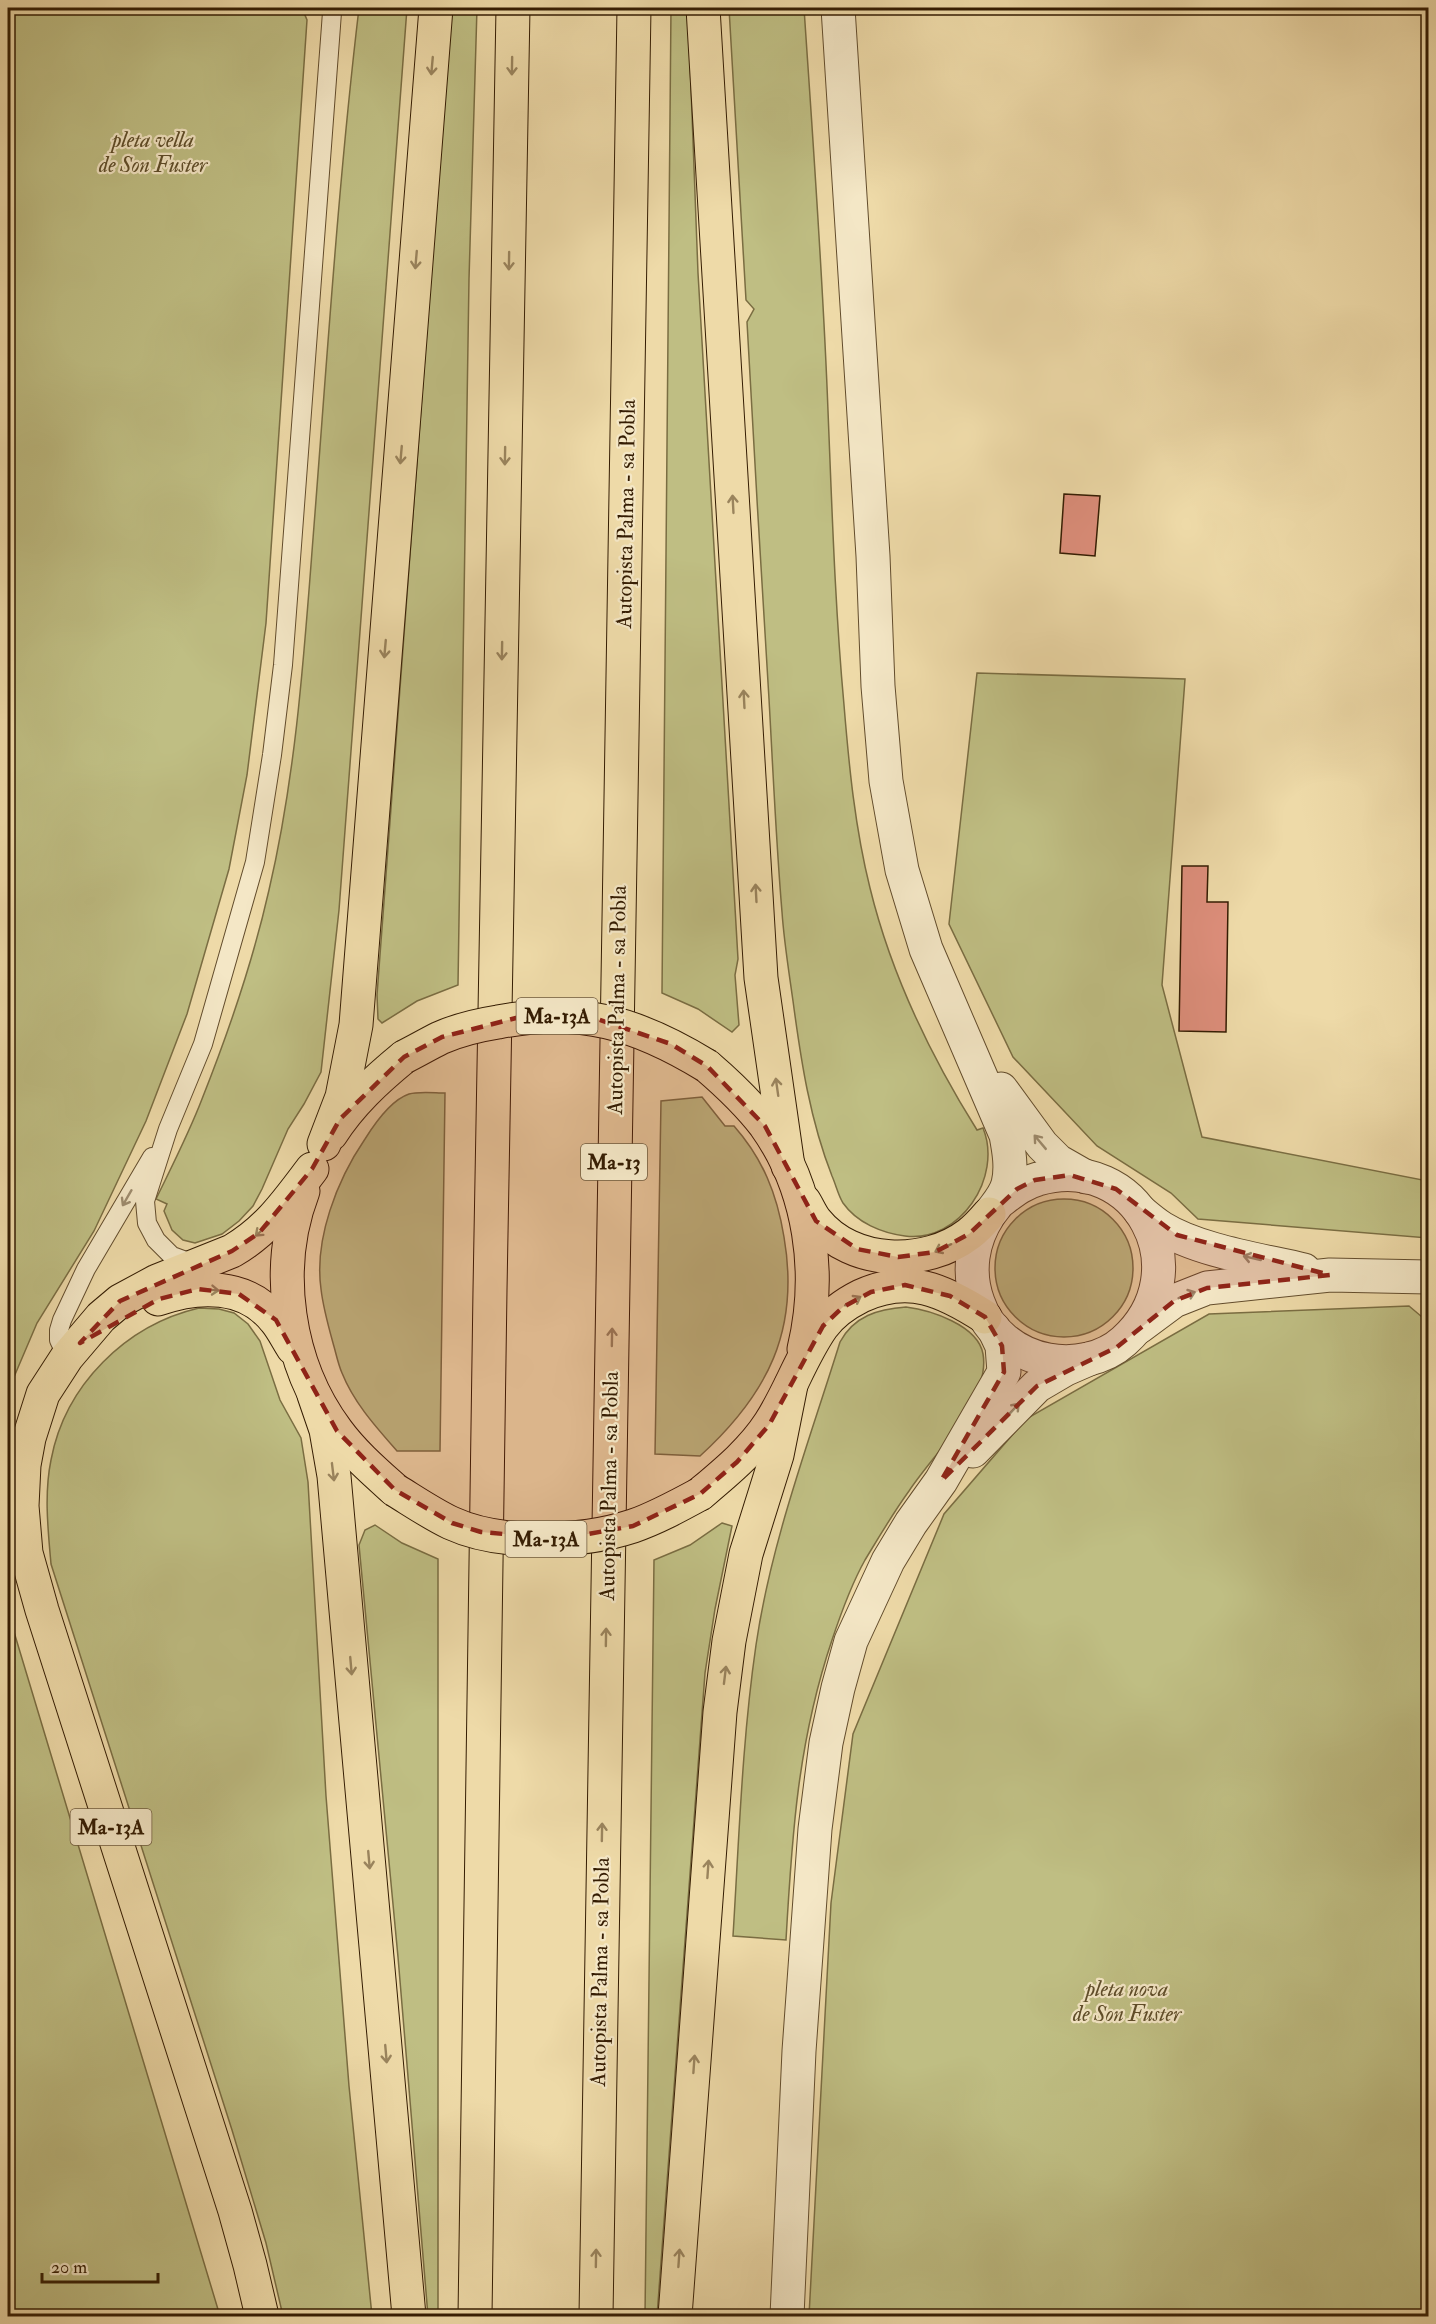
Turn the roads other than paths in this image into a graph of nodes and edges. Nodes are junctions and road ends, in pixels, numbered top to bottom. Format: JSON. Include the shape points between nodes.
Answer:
{"nodes":[{"id":1,"x":330,"y":8,"type":"edge"},
{"id":2,"x":436,"y":8,"type":"edge"},
{"id":3,"x":513,"y":8,"type":"edge"},
{"id":4,"x":634,"y":8,"type":"edge"},
{"id":5,"x":703,"y":8,"type":"edge"},
{"id":6,"x":838,"y":8,"type":"edge"},
{"id":7,"x":965,"y":1038,"type":"junction"},
{"id":8,"x":168,"y":1129,"type":"junction"},
{"id":9,"x":318,"y":1157,"type":"junction"},
{"id":10,"x":1086,"y":1177,"type":"junction"},
{"id":11,"x":794,"y":1179,"type":"junction"},
{"id":12,"x":994,"y":1208,"type":"junction"},
{"id":13,"x":1140,"y":1211,"type":"junction"},
{"id":14,"x":206,"y":1262,"type":"junction"},
{"id":15,"x":1330,"y":1275,"type":"junction"},
{"id":16,"x":1428,"y":1277,"type":"edge"},
{"id":17,"x":989,"y":1323,"type":"junction"},
{"id":18,"x":1139,"y":1327,"type":"junction"},
{"id":19,"x":74,"y":1350,"type":"junction"},
{"id":20,"x":300,"y":1359,"type":"junction"},
{"id":21,"x":1089,"y":1359,"type":"junction"},
{"id":22,"x":796,"y":1373,"type":"junction"},
{"id":23,"x":314,"y":1395,"type":"junction"},
{"id":24,"x":942,"y":1481,"type":"junction"},
{"id":25,"x":262,"y":2316,"type":"edge"},
{"id":26,"x":410,"y":2316,"type":"edge"},
{"id":27,"x":475,"y":2316,"type":"edge"},
{"id":28,"x":596,"y":2316,"type":"edge"},
{"id":29,"x":675,"y":2316,"type":"edge"},
{"id":30,"x":787,"y":2316,"type":"edge"}],
"edges":[{"from":1,"to":8,"type":"lane","via":[[283,665],[272,755],[255,862],[232,949],[203,1044]]},
{"from":2,"to":9,"type":"main road","one_way":true,"via":[[356,1025],[342,1097]]},
{"from":3,"to":27,"type":"main road","one_way":true},
{"from":28,"to":4,"type":"main road","name":"Autopista Palma - sa Pobla","number":"Ma-13","one_way":true},
{"from":11,"to":5,"type":"main road","one_way":true,"via":[[761,978]]},
{"from":6,"to":7,"type":"street","number":"Ma-13A","via":[[886,781],[902,870],[916,918]]},
{"from":10,"to":7,"type":"street","number":"Ma-13A","one_way":true,"via":[[1058,1161],[1042,1145]]},
{"from":7,"to":12,"type":"street","number":"Ma-13A","via":[[1007,1143],[1007,1186]]},
{"from":8,"to":14,"type":"lane","via":[[145,1201],[147,1223],[156,1240],[172,1256],[191,1263]]},
{"from":8,"to":19,"type":"lane","one_way":true,"via":[[86,1269],[62,1320],[59,1340]]},
{"from":9,"to":11,"type":"main road","number":"Ma-13A","bridge":true,"via":[[340,1119],[371,1084],[404,1058],[442,1037],[481,1025],[520,1017],[561,1015],[639,1030],[707,1065],[739,1094],[765,1126]]},
{"from":9,"to":14,"type":"main road","number":"Ma-13A","one_way":true,"via":[[283,1208],[259,1233]]},
{"from":9,"to":20,"type":"main road","via":[[299,1204],[289,1249],[290,1319]]},
{"from":10,"to":12,"type":"street","number":"Ma-13A","via":[[1054,1175],[1035,1180]]},
{"from":10,"to":13,"type":"street","number":"Ma-13A","via":[[1116,1189]]},
{"from":12,"to":11,"type":"main road","number":"Ma-13A","one_way":true,"via":[[969,1234],[935,1252],[917,1257],[879,1256],[848,1245],[826,1231],[816,1221]]},
{"from":11,"to":22,"type":"main road","via":[[806,1217],[812,1276],[810,1324]]},
{"from":12,"to":17,"type":"street","number":"Ma-13A","via":[[976,1242],[972,1272],[978,1304]]},
{"from":15,"to":13,"type":"street","one_way":true,"via":[[1194,1242],[1162,1228]]},
{"from":13,"to":18,"type":"street","number":"Ma-13A","via":[[1155,1240],[1159,1271],[1154,1300]]},
{"from":14,"to":19,"type":"main road","number":"Ma-13A","via":[[120,1301]]},
{"from":15,"to":16,"type":"street"},
{"from":18,"to":15,"type":"street","one_way":true,"via":[[1174,1301],[1207,1288]]},
{"from":17,"to":21,"type":"street","number":"Ma-13A","via":[[1005,1340],[1031,1356],[1060,1362]]},
{"from":22,"to":17,"type":"main road","number":"Ma-13A","one_way":true,"via":[[832,1315],[857,1298],[888,1286],[935,1290]]},
{"from":17,"to":24,"type":"street","via":[[1002,1346],[1004,1372]]},
{"from":18,"to":21,"type":"street","number":"Ma-13A","via":[[1117,1347]]},
{"from":19,"to":20,"type":"main road","number":"Ma-13A","one_way":true,"via":[[123,1317],[159,1299],[210,1289],[239,1294],[265,1308]]},
{"from":19,"to":25,"type":"main road","number":"Ma-13A","via":[[44,1394],[29,1438],[22,1499],[23,1534],[54,1649],[235,2211]]},
{"from":20,"to":23,"type":"main road","number":"Ma-13A"},
{"from":24,"to":21,"type":"street","one_way":true,"via":[[1037,1386]]},
{"from":22,"to":23,"type":"main road","number":"Ma-13A","bridge":true,"via":[[769,1425],[737,1462],[700,1494],[633,1526],[560,1539],[481,1532],[452,1523],[395,1490],[363,1461]]},
{"from":29,"to":22,"type":"main road","one_way":true,"via":[[720,1712],[729,1641],[746,1554],[777,1455]]},
{"from":23,"to":26,"type":"main road","one_way":true,"via":[[326,1430],[334,1476]]},
{"from":24,"to":30,"type":"street","via":[[910,1523],[850,1641],[826,1743],[815,1829],[799,2051]]}]}
